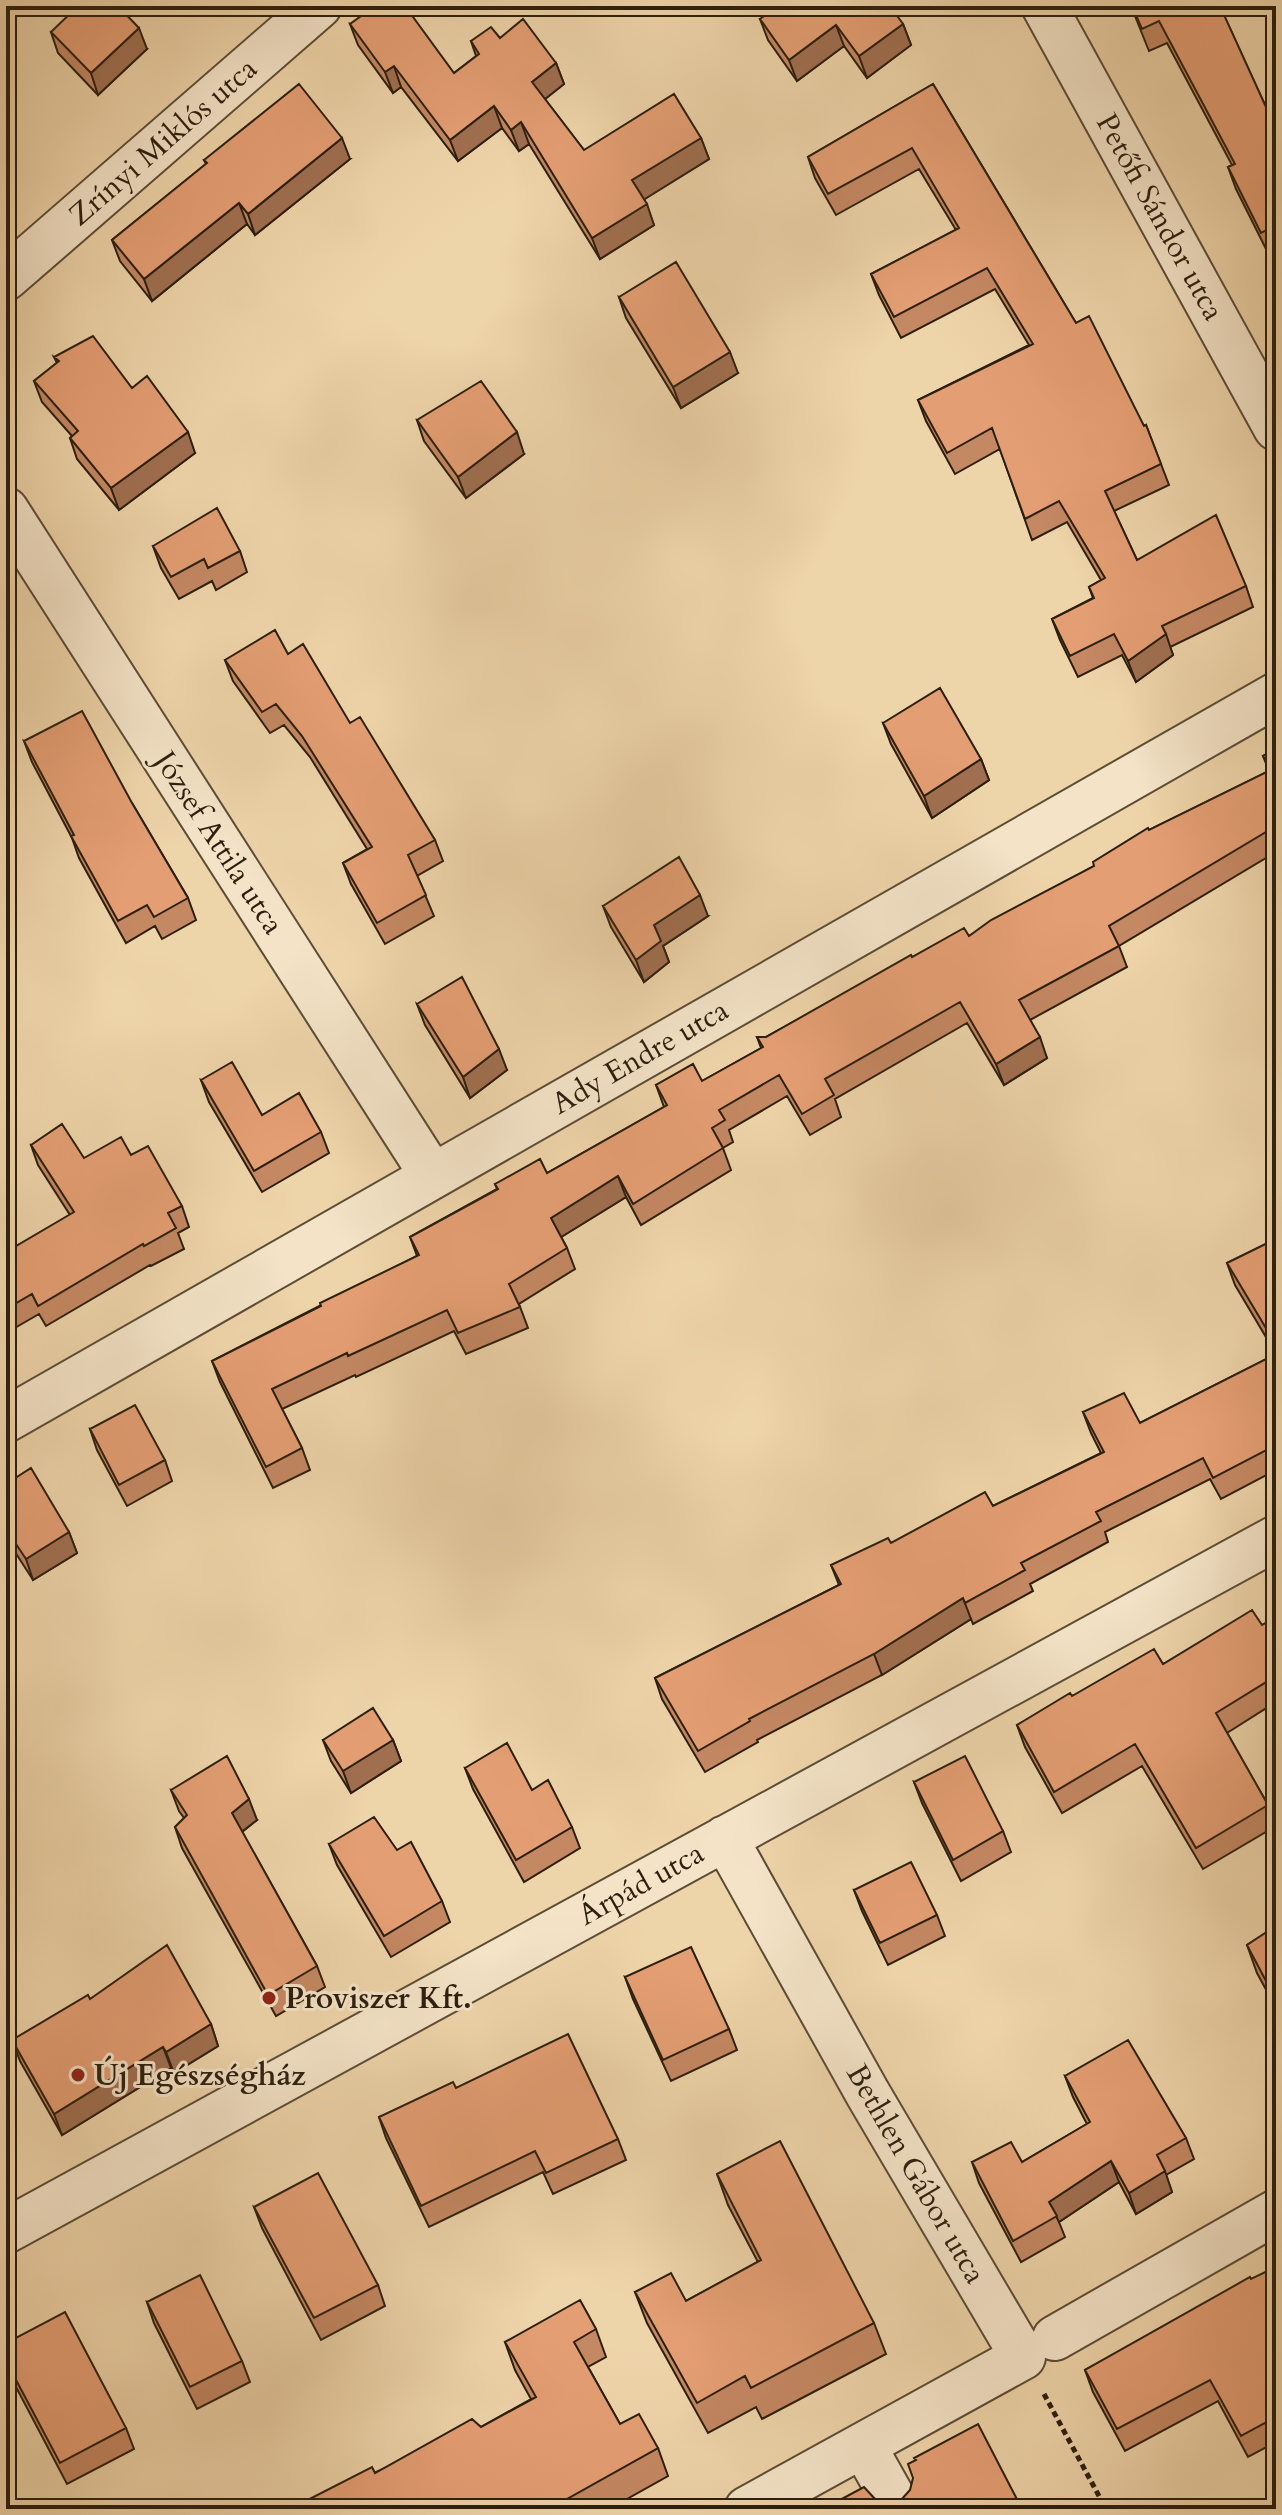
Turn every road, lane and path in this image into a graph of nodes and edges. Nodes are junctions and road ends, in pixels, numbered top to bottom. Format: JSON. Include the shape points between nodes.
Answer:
{"nodes":[{"id":1,"x":319,"y":6,"type":"edge"},
{"id":2,"x":1044,"y":6,"type":"edge"},
{"id":3,"x":6,"y":278,"type":"edge"},
{"id":4,"x":1276,"y":428,"type":"edge"},
{"id":5,"x":6,"y":510,"type":"edge"},
{"id":6,"x":1276,"y":695,"type":"edge"},
{"id":7,"x":432,"y":1175,"type":"junction"},
{"id":8,"x":6,"y":1420,"type":"edge"},
{"id":9,"x":1276,"y":1538,"type":"edge"},
{"id":10,"x":725,"y":1838,"type":"junction"},
{"id":11,"x":1276,"y":2212,"type":"edge"},
{"id":12,"x":6,"y":2231,"type":"edge"},
{"id":13,"x":1039,"y":2348,"type":"junction"},
{"id":14,"x":863,"y":2445,"type":"junction"},
{"id":15,"x":747,"y":2509,"type":"edge"},
{"id":16,"x":899,"y":2509,"type":"edge"},
{"id":17,"x":1106,"y":2509,"type":"edge"}],
"edges":[{"from":1,"to":3,"type":"street","name":"Zrínyi Miklós utca"},
{"from":2,"to":4,"type":"street","name":"Petőfi Sándor utca"},
{"from":5,"to":7,"type":"street","name":"József Attila utca"},
{"from":6,"to":7,"type":"street","name":"Ady Endre utca"},
{"from":7,"to":8,"type":"street","name":"Ady Endre utca"},
{"from":9,"to":10,"type":"street","name":"Árpád utca"},
{"from":10,"to":12,"type":"street","name":"Árpád utca"},
{"from":10,"to":13,"type":"street","name":"Bethlen Gábor utca","via":[[868,2094]]},
{"from":11,"to":13,"type":"street"},
{"from":13,"to":14,"type":"street"},
{"from":13,"to":17,"type":"path"},
{"from":14,"to":15,"type":"street"},
{"from":14,"to":16,"type":"street"}]}
